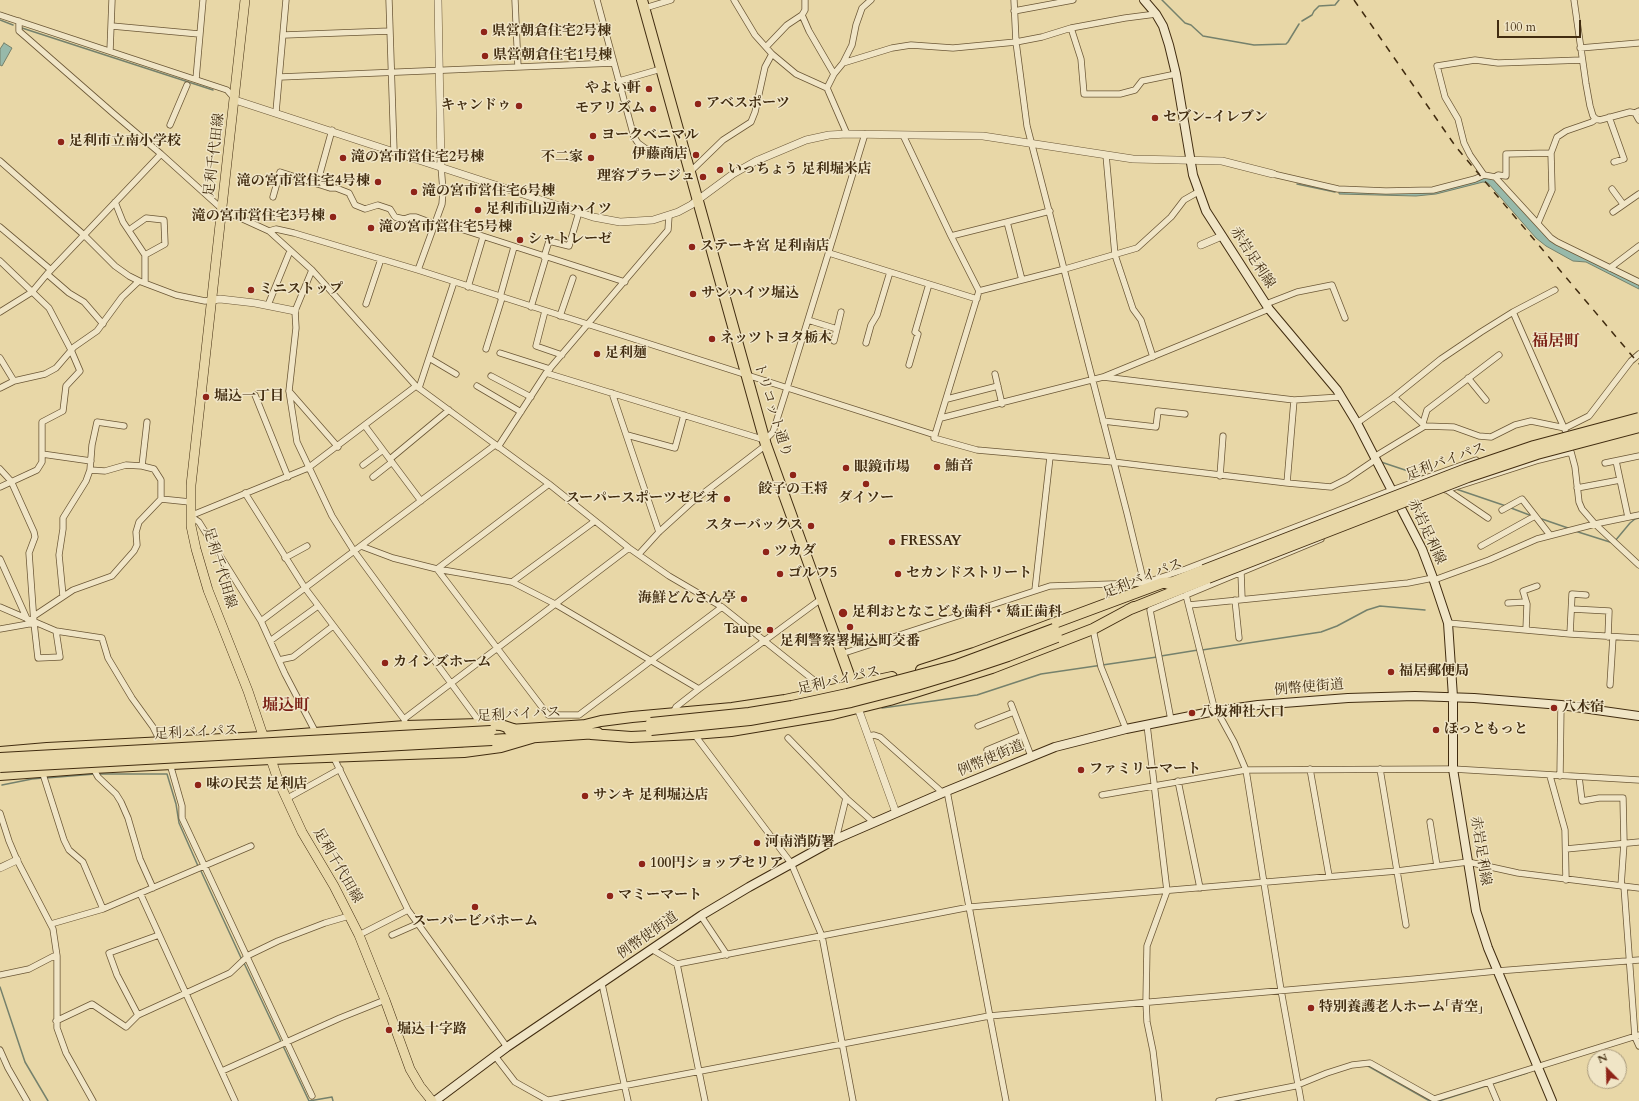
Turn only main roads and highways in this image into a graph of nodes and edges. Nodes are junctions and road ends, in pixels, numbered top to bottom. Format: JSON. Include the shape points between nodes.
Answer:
{"nodes":[{"id":1,"x":246,"y":0,"type":"edge"},
{"id":2,"x":1145,"y":0,"type":"edge"},
{"id":3,"x":643,"y":4,"type":"edge"},
{"id":4,"x":1639,"y":418,"type":"edge"},
{"id":5,"x":1639,"y":427,"type":"edge"},
{"id":6,"x":1206,"y":574,"type":"junction"},
{"id":7,"x":1173,"y":582,"type":"junction"},
{"id":8,"x":1134,"y":607,"type":"junction"},
{"id":9,"x":1056,"y":633,"type":"junction"},
{"id":10,"x":853,"y":686,"type":"junction"},
{"id":11,"x":1453,"y":697,"type":"junction"},
{"id":12,"x":858,"y":708,"type":"junction"},
{"id":13,"x":1639,"y":716,"type":"edge"},
{"id":14,"x":581,"y":726,"type":"junction"},
{"id":15,"x":651,"y":726,"type":"junction"},
{"id":16,"x":516,"y":730,"type":"junction"},
{"id":17,"x":591,"y":734,"type":"junction"},
{"id":18,"x":491,"y":735,"type":"junction"},
{"id":19,"x":263,"y":737,"type":"junction"},
{"id":20,"x":535,"y":737,"type":"junction"},
{"id":21,"x":0,"y":752,"type":"edge"},
{"id":22,"x":0,"y":758,"type":"edge"},
{"id":23,"x":271,"y":759,"type":"junction"},
{"id":24,"x":0,"y":766,"type":"edge"},
{"id":25,"x":0,"y":775,"type":"edge"},
{"id":26,"x":433,"y":1101,"type":"edge"},
{"id":27,"x":1552,"y":1101,"type":"edge"}],
"edges":[{"from":1,"to":19,"type":"main road","name":"足利千代田線","via":[[190,516],[208,590],[248,691]]},
{"from":2,"to":11,"type":"main road","name":"赤岩足利線","via":[[1163,26],[1176,74],[1190,160],[1206,211],[1268,306],[1341,396],[1422,549],[1448,623]]},
{"from":3,"to":10,"type":"highway","name":"トリコット通り","via":[[766,443]]},
{"from":4,"to":6,"type":"highway","name":"足利バイパス","bridge":true,"via":[[1534,446],[1466,469]]},
{"from":5,"to":6,"type":"highway","name":"足利バイパス","bridge":true,"via":[[1537,454],[1468,477]]},
{"from":6,"to":7,"type":"highway","name":"足利バイパス"},
{"from":6,"to":8,"type":"highway","name":"足利バイパス"},
{"from":7,"to":9,"type":"highway","name":"足利バイパス"},
{"from":7,"to":10,"type":"highway","via":[[1162,583],[922,670]]},
{"from":8,"to":9,"type":"highway","name":"足利バイパス"},
{"from":8,"to":12,"type":"highway","via":[[1093,629],[992,668]]},
{"from":9,"to":15,"type":"highway","name":"足利バイパス","bridge":true,"via":[[957,665],[848,694],[749,713]]},
{"from":10,"to":12,"type":"highway","name":"トリコット通り"},
{"from":10,"to":14,"type":"highway","via":[[732,708],[601,721]]},
{"from":11,"to":13,"type":"main road","name":"例幣使街道","via":[[1561,705]]},
{"from":11,"to":26,"type":"main road","name":"例幣使街道","via":[[1348,698],[1258,705],[1126,729],[1055,747],[1031,756],[873,822],[791,863],[701,916]]},
{"from":11,"to":27,"type":"main road","name":"赤岩足利線","via":[[1453,769],[1476,911],[1497,971]]},
{"from":12,"to":17,"type":"highway","via":[[759,726],[694,734],[631,737]]},
{"from":14,"to":15,"type":"highway","name":"足利バイパス"},
{"from":14,"to":16,"type":"highway","name":"足利バイパス"},
{"from":15,"to":17,"type":"highway","name":"足利バイパス"},
{"from":16,"to":18,"type":"highway","name":"足利バイパス"},
{"from":16,"to":19,"type":"highway","via":[[501,725],[405,723],[316,734]]},
{"from":17,"to":20,"type":"highway","name":"足利バイパス"},
{"from":18,"to":20,"type":"highway","name":"足利バイパス"},
{"from":18,"to":22,"type":"highway","name":"足利バイパス","bridge":true},
{"from":18,"to":24,"type":"highway","name":"足利バイパス","bridge":true},
{"from":19,"to":21,"type":"highway"},
{"from":19,"to":23,"type":"main road","name":"足利千代田線"},
{"from":20,"to":23,"type":"highway","via":[[501,747],[464,752]]},
{"from":23,"to":25,"type":"highway"},
{"from":23,"to":26,"type":"main road","name":"足利千代田線","via":[[302,832],[359,935],[410,1069]]}]}
